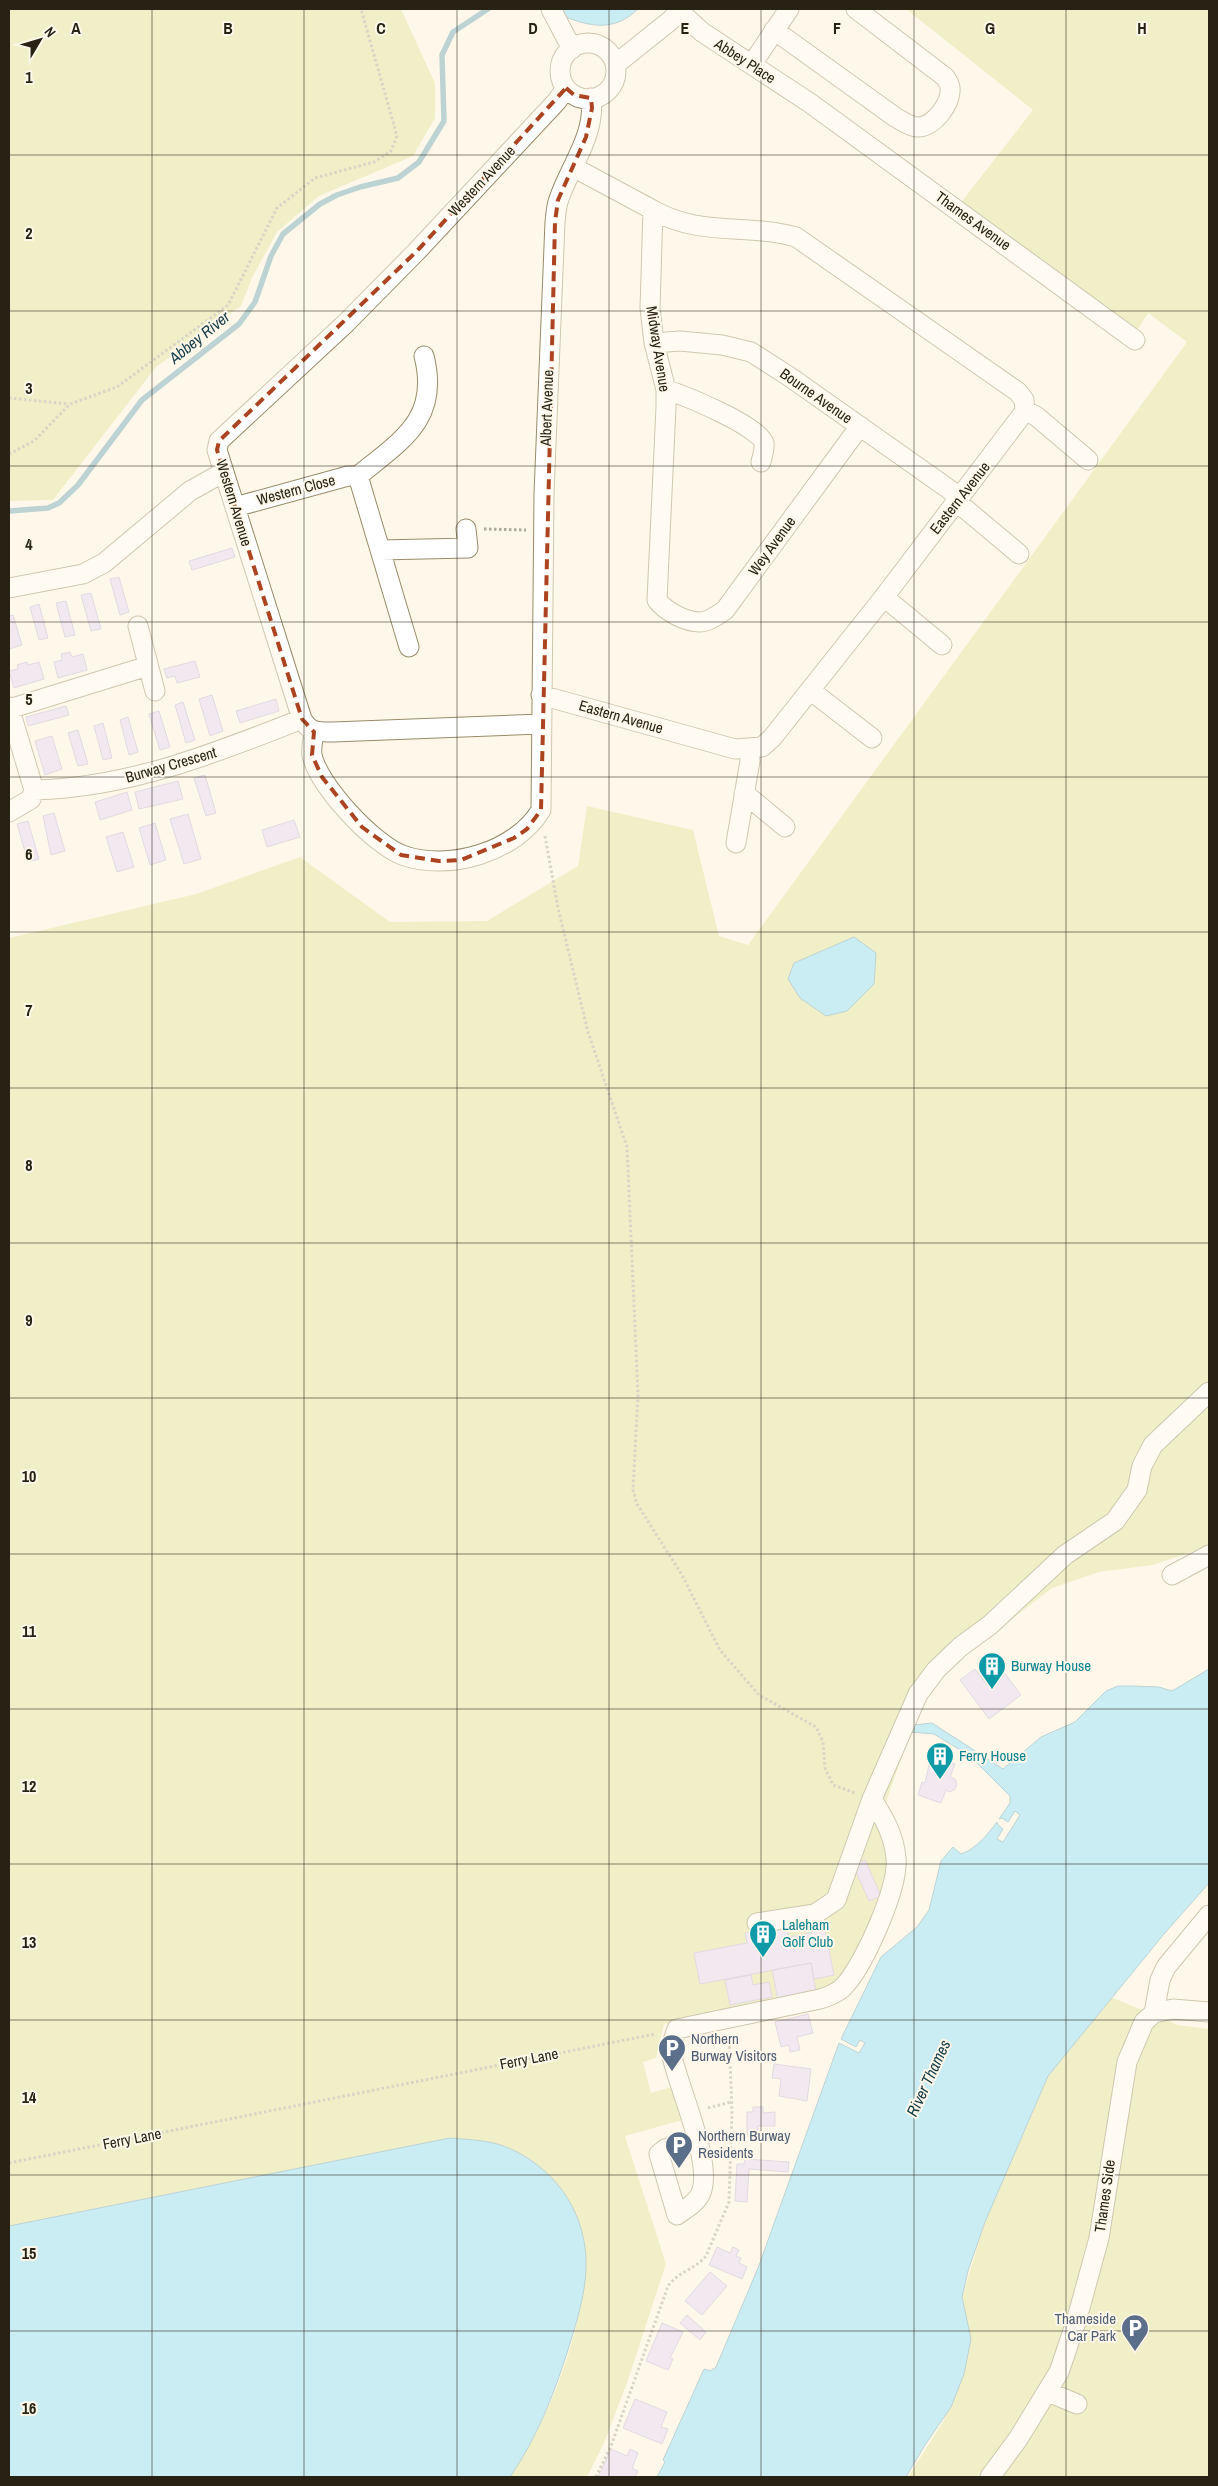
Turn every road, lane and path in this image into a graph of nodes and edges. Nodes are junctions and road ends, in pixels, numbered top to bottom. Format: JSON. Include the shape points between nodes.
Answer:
{"nodes":[{"id":1,"x":361,"y":9,"type":"edge"},
{"id":2,"x":788,"y":9,"type":"edge"},
{"id":3,"x":856,"y":9,"type":"edge"},
{"id":4,"x":680,"y":10,"type":"edge"},
{"id":5,"x":552,"y":12,"type":"edge"},
{"id":6,"x":774,"y":30,"type":"junction"},
{"id":7,"x":572,"y":49,"type":"junction"},
{"id":8,"x":616,"y":64,"type":"junction"},
{"id":9,"x":752,"y":64,"type":"junction"},
{"id":10,"x":566,"y":88,"type":"junction"},
{"id":11,"x":591,"y":98,"type":"junction"},
{"id":12,"x":810,"y":103,"type":"joint"},
{"id":13,"x":573,"y":167,"type":"junction"},
{"id":14,"x":652,"y":210,"type":"junction"},
{"id":15,"x":1135,"y":340,"type":"dead end"},
{"id":16,"x":654,"y":344,"type":"junction"},
{"id":17,"x":424,"y":356,"type":"dead end"},
{"id":18,"x":666,"y":390,"type":"junction"},
{"id":19,"x":9,"y":398,"type":"edge"},
{"id":20,"x":70,"y":404,"type":"junction"},
{"id":21,"x":1025,"y":411,"type":"junction"},
{"id":22,"x":860,"y":426,"type":"junction"},
{"id":23,"x":9,"y":454,"type":"edge"},
{"id":24,"x":1088,"y":460,"type":"dead end"},
{"id":25,"x":761,"y":462,"type":"dead end"},
{"id":26,"x":224,"y":472,"type":"junction"},
{"id":27,"x":358,"y":476,"type":"junction"},
{"id":28,"x":959,"y":499,"type":"junction"},
{"id":29,"x":235,"y":507,"type":"junction"},
{"id":30,"x":466,"y":529,"type":"joint"},
{"id":31,"x":544,"y":531,"type":"junction"},
{"id":32,"x":380,"y":550,"type":"junction"},
{"id":33,"x":1019,"y":554,"type":"dead end"},
{"id":34,"x":9,"y":588,"type":"edge"},
{"id":35,"x":884,"y":597,"type":"junction"},
{"id":36,"x":662,"y":607,"type":"joint"},
{"id":37,"x":138,"y":626,"type":"dead end"},
{"id":38,"x":942,"y":645,"type":"dead end"},
{"id":39,"x":409,"y":647,"type":"dead end"},
{"id":40,"x":148,"y":666,"type":"junction"},
{"id":41,"x":810,"y":690,"type":"junction"},
{"id":42,"x":155,"y":691,"type":"dead end"},
{"id":43,"x":541,"y":695,"type":"junction"},
{"id":44,"x":9,"y":708,"type":"edge"},
{"id":45,"x":540,"y":724,"type":"junction"},
{"id":46,"x":308,"y":725,"type":"junction"},
{"id":47,"x":872,"y":738,"type":"dead end"},
{"id":48,"x":749,"y":750,"type":"junction"},
{"id":49,"x":34,"y":790,"type":"junction"},
{"id":50,"x":744,"y":793,"type":"junction"},
{"id":51,"x":541,"y":810,"type":"junction"},
{"id":52,"x":9,"y":812,"type":"edge"},
{"id":53,"x":785,"y":827,"type":"dead end"},
{"id":54,"x":736,"y":844,"type":"dead end"},
{"id":55,"x":1209,"y":1392,"type":"edge"},
{"id":56,"x":1209,"y":1555,"type":"edge"},
{"id":57,"x":1172,"y":1575,"type":"dead end"},
{"id":58,"x":872,"y":1798,"type":"junction"},
{"id":59,"x":1209,"y":1915,"type":"edge"},
{"id":60,"x":757,"y":1923,"type":"dead end"},
{"id":61,"x":1209,"y":2012,"type":"edge"},
{"id":62,"x":1154,"y":2013,"type":"junction"},
{"id":63,"x":728,"y":2019,"type":"junction"},
{"id":64,"x":677,"y":2030,"type":"junction"},
{"id":65,"x":731,"y":2102,"type":"junction"},
{"id":66,"x":690,"y":2113,"type":"junction"},
{"id":67,"x":697,"y":2141,"type":"dead end"},
{"id":68,"x":9,"y":2163,"type":"edge"},
{"id":69,"x":1048,"y":2392,"type":"junction"},
{"id":70,"x":1077,"y":2404,"type":"dead end"},
{"id":71,"x":596,"y":2477,"type":"edge"},
{"id":72,"x":990,"y":2477,"type":"edge"}],
"edges":[{"from":1,"to":20,"type":"path","via":[[397,136],[391,150],[374,162],[315,178],[277,208],[228,304],[117,386]]},
{"from":2,"to":6,"type":"street"},
{"from":3,"to":6,"type":"street","via":[[945,77],[951,87],[950,94],[936,119],[928,125],[906,124]]},
{"from":4,"to":8,"type":"street","name":"Abbey Place"},
{"from":4,"to":9,"type":"street","name":"Abbey Place","via":[[702,32]]},
{"from":5,"to":7,"type":"street"},
{"from":6,"to":9,"type":"street"},
{"from":7,"to":8,"type":"street","via":[[587,44],[603,47]]},
{"from":7,"to":10,"type":"street","via":[[564,57],[561,67],[561,78]]},
{"from":8,"to":11,"type":"street","via":[[612,86],[605,94]]},
{"from":9,"to":12,"type":"street","name":"Abbey Place"},
{"from":10,"to":11,"type":"street","via":[[574,95]]},
{"from":10,"to":26,"type":"street","name":"Western Avenue","via":[[558,101],[404,264],[219,442],[217,450]]},
{"from":11,"to":13,"type":"street","name":"Albert Avenue","via":[[590,121]]},
{"from":12,"to":15,"type":"street","name":"Thames Avenue"},
{"from":13,"to":14,"type":"street"},
{"from":13,"to":31,"type":"street","name":"Albert Avenue","via":[[558,200],[555,222]]},
{"from":14,"to":16,"type":"street","name":"Midway Avenue","via":[[650,308]]},
{"from":14,"to":21,"type":"street","via":[[671,221],[713,230],[765,230],[796,237],[1018,392],[1024,400]]},
{"from":16,"to":18,"type":"street","name":"Midway Avenue"},
{"from":16,"to":22,"type":"street","name":"Bourne Avenue","via":[[680,341],[751,352]]},
{"from":17,"to":27,"type":"street","via":[[429,380],[422,415],[409,432]]},
{"from":18,"to":25,"type":"street","via":[[752,430],[764,444]]},
{"from":18,"to":36,"type":"street","name":"Midway Avenue","via":[[657,600]]},
{"from":19,"to":20,"type":"path"},
{"from":20,"to":23,"type":"path","via":[[34,442]]},
{"from":21,"to":24,"type":"street","via":[[1036,416]]},
{"from":21,"to":28,"type":"street","name":"Eastern Avenue"},
{"from":22,"to":28,"type":"street","name":"Bourne Avenue"},
{"from":22,"to":36,"type":"street","name":"Wey Avenue","via":[[725,610],[701,622],[686,619]]},
{"from":26,"to":29,"type":"street","name":"Western Avenue"},
{"from":26,"to":34,"type":"street","via":[[190,491],[104,563],[83,574]]},
{"from":27,"to":29,"type":"street","name":"Western Close"},
{"from":27,"to":32,"type":"street"},
{"from":28,"to":33,"type":"street","name":"Bourne Avenue"},
{"from":28,"to":35,"type":"street","name":"Eastern Avenue"},
{"from":29,"to":46,"type":"street","name":"Western Avenue"},
{"from":30,"to":31,"type":"path"},
{"from":30,"to":32,"type":"street","via":[[468,548]]},
{"from":31,"to":43,"type":"street","name":"Albert Avenue"},
{"from":32,"to":39,"type":"street"},
{"from":35,"to":38,"type":"street"},
{"from":35,"to":41,"type":"street","name":"Eastern Avenue"},
{"from":37,"to":40,"type":"street"},
{"from":40,"to":42,"type":"street"},
{"from":40,"to":44,"type":"street"},
{"from":41,"to":47,"type":"street"},
{"from":41,"to":48,"type":"street","name":"Eastern Avenue","via":[[772,738],[762,747]]},
{"from":43,"to":45,"type":"street","name":"Albert Avenue"},
{"from":43,"to":48,"type":"street","name":"Eastern Avenue"},
{"from":44,"to":49,"type":"street"},
{"from":45,"to":46,"type":"street"},
{"from":45,"to":51,"type":"street","name":"Albert Avenue"},
{"from":46,"to":49,"type":"street","name":"Burway Crescent","via":[[105,783]]},
{"from":46,"to":51,"type":"street","via":[[312,755],[322,778],[362,826],[401,855],[430,860],[460,860],[514,838],[527,829]]},
{"from":48,"to":50,"type":"street"},
{"from":49,"to":52,"type":"street","via":[[31,799]]},
{"from":50,"to":53,"type":"street"},
{"from":50,"to":54,"type":"street"},
{"from":51,"to":58,"type":"path","via":[[558,908],[588,1032],[627,1147],[638,1395],[633,1490],[637,1504],[682,1575],[720,1650],[760,1694],[816,1727],[823,1742],[825,1768],[833,1785]]},
{"from":55,"to":58,"type":"street","via":[[1153,1445],[1142,1466],[1137,1490],[1114,1521],[1065,1555],[936,1670],[918,1694]]},
{"from":56,"to":57,"type":"street"},
{"from":58,"to":60,"type":"street","via":[[836,1900],[815,1914]]},
{"from":58,"to":63,"type":"street","via":[[890,1829],[896,1860],[892,1894],[858,1968],[846,1986],[832,1995]]},
{"from":59,"to":62,"type":"street","name":"Thames Side","via":[[1166,1966]]},
{"from":61,"to":62,"type":"street","via":[[1173,2009]]},
{"from":62,"to":69,"type":"street","name":"Thames Side","via":[[1144,2022],[1127,2062],[1099,2238],[1076,2322],[1059,2372]]},
{"from":63,"to":64,"type":"street"},
{"from":63,"to":65,"type":"path"},
{"from":64,"to":66,"type":"street","via":[[672,2055]]},
{"from":64,"to":68,"type":"path","name":"Ferry Lane"},
{"from":65,"to":66,"type":"path"},
{"from":65,"to":71,"type":"path","via":[[727,2208],[706,2256],[674,2278],[668,2286],[611,2446]]},
{"from":66,"to":67,"type":"street"},
{"from":69,"to":70,"type":"street"},
{"from":69,"to":72,"type":"street","name":"Thames Side"}]}
